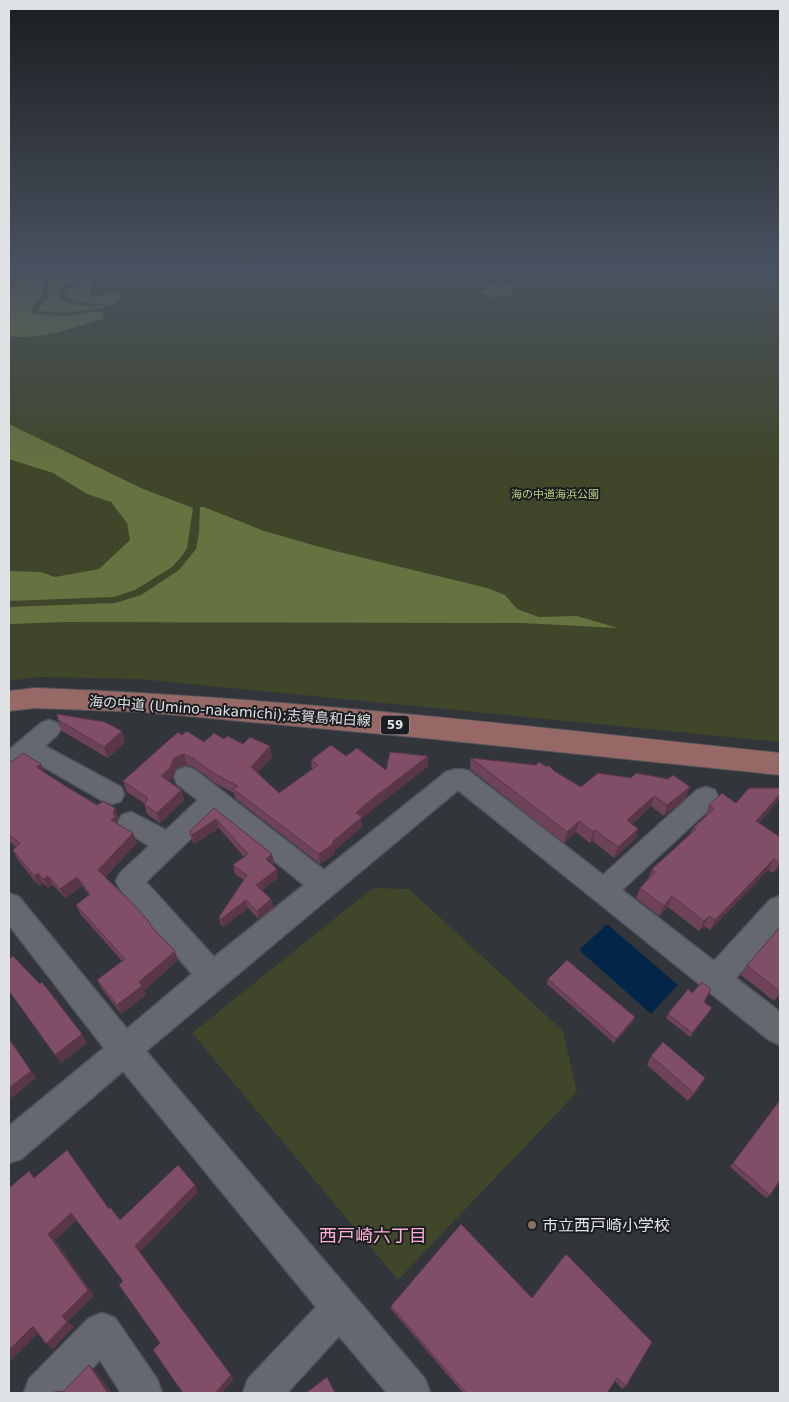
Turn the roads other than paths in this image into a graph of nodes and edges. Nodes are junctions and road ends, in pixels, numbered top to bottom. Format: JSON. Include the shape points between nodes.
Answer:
{"nodes":[{"id":1,"x":9,"y":688,"type":"edge"},
{"id":2,"x":9,"y":701,"type":"edge"},
{"id":3,"x":49,"y":729,"type":"dead end"},
{"id":4,"x":28,"y":747,"type":"junction"},
{"id":5,"x":780,"y":748,"type":"edge"},
{"id":6,"x":9,"y":762,"type":"edge"},
{"id":7,"x":780,"y":764,"type":"edge"},
{"id":8,"x":186,"y":777,"type":"dead end"},
{"id":9,"x":112,"y":794,"type":"dead end"},
{"id":10,"x":706,"y":797,"type":"dead end"},
{"id":11,"x":215,"y":799,"type":"junction"},
{"id":12,"x":131,"y":822,"type":"dead end"},
{"id":13,"x":168,"y":844,"type":"junction"},
{"id":14,"x":324,"y":886,"type":"junction"},
{"id":15,"x":603,"y":891,"type":"junction"},
{"id":16,"x":9,"y":905,"type":"edge"},
{"id":17,"x":780,"y":908,"type":"edge"},
{"id":18,"x":212,"y":976,"type":"junction"},
{"id":19,"x":716,"y":980,"type":"junction"},
{"id":20,"x":780,"y":1030,"type":"edge"},
{"id":21,"x":124,"y":1049,"type":"junction"},
{"id":22,"x":9,"y":1147,"type":"edge"},
{"id":23,"x":340,"y":1308,"type":"junction"},
{"id":24,"x":44,"y":1393,"type":"edge"},
{"id":25,"x":143,"y":1393,"type":"edge"},
{"id":26,"x":262,"y":1393,"type":"edge"},
{"id":27,"x":411,"y":1393,"type":"edge"}],
"edges":[{"from":1,"to":5,"type":"main road","name":"海の中道 (Umino-nakamichi);志賀島和白線","number":"59","via":[[38,684],[148,688]]},
{"from":2,"to":7,"type":"main road","name":"海の中道 (Umino-nakamichi);志賀島和白線","number":"59","via":[[35,698],[144,702]]},
{"from":3,"to":4,"type":"street"},
{"from":4,"to":6,"type":"street"},
{"from":4,"to":9,"type":"street"},
{"from":8,"to":11,"type":"street"},
{"from":10,"to":15,"type":"street"},
{"from":11,"to":13,"type":"street"},
{"from":11,"to":14,"type":"street"},
{"from":12,"to":13,"type":"street"},
{"from":13,"to":18,"type":"street","via":[[129,881]]},
{"from":14,"to":15,"type":"street","via":[[460,778]]},
{"from":14,"to":18,"type":"street"},
{"from":15,"to":19,"type":"street"},
{"from":16,"to":21,"type":"street"},
{"from":17,"to":19,"type":"street"},
{"from":18,"to":21,"type":"street"},
{"from":19,"to":20,"type":"street"},
{"from":21,"to":22,"type":"street"},
{"from":21,"to":23,"type":"street"},
{"from":23,"to":26,"type":"street"},
{"from":23,"to":27,"type":"street"},
{"from":24,"to":25,"type":"street","via":[[102,1331]]}]}
